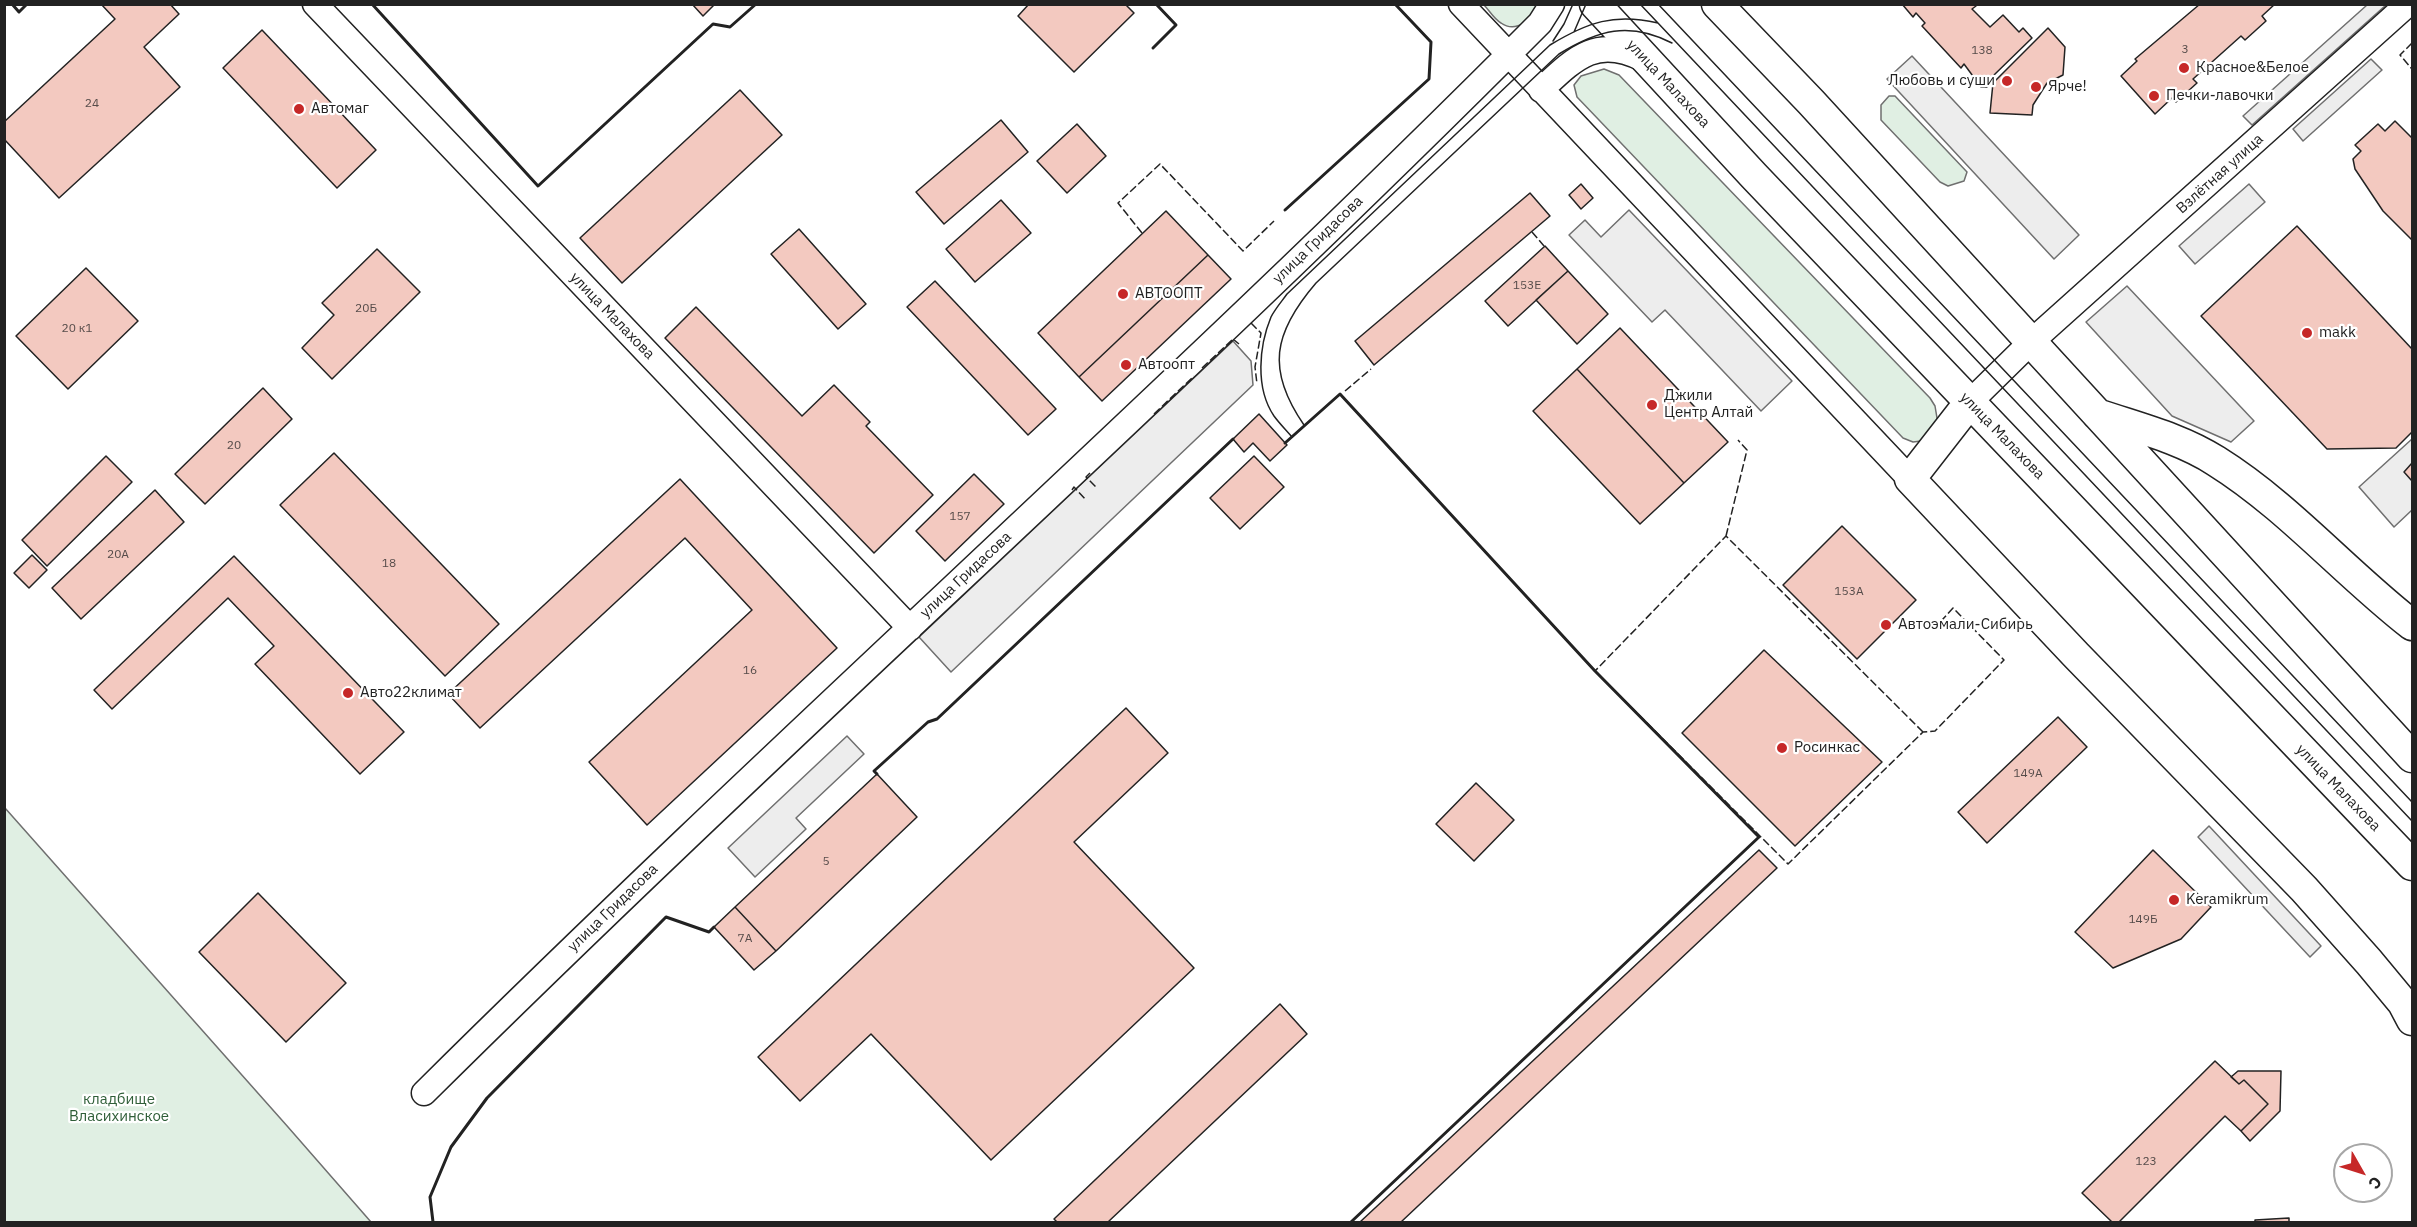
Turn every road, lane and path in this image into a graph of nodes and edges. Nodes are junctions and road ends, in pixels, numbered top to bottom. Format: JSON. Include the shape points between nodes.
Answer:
{"nodes":[{"id":1,"x":315,"y":4,"type":"edge"},
{"id":2,"x":1461,"y":4,"type":"edge"},
{"id":3,"x":1552,"y":4,"type":"edge"},
{"id":4,"x":1595,"y":4,"type":"edge"},
{"id":5,"x":1717,"y":4,"type":"edge"},
{"id":6,"x":2408,"y":4,"type":"edge"},
{"id":7,"x":1738,"y":17,"type":"edge"},
{"id":8,"x":1508,"y":55,"type":"junction"},
{"id":9,"x":1643,"y":59,"type":"junction"},
{"id":10,"x":1541,"y":90,"type":"junction"},
{"id":11,"x":2031,"y":342,"type":"junction"},
{"id":12,"x":1970,"y":402,"type":"junction"},
{"id":13,"x":2096,"y":414,"type":"junction"},
{"id":14,"x":1910,"y":479,"type":"junction"},
{"id":15,"x":2412,"y":625,"type":"edge"},
{"id":16,"x":910,"y":628,"type":"junction"},
{"id":17,"x":2412,"y":757,"type":"edge"},
{"id":18,"x":2412,"y":865,"type":"edge"},
{"id":19,"x":2412,"y":1020,"type":"edge"},
{"id":20,"x":424,"y":1093,"type":"dead end"}],
"edges":[{"from":1,"to":16,"type":"street","name":"улица Малахова"},
{"from":2,"to":8,"type":"street"},
{"from":3,"to":8,"type":"street","name":"улица Гридасова","via":[[1540,23]]},
{"from":4,"to":9,"type":"main road","name":"улица Малахова"},
{"from":5,"to":7,"type":"main road"},
{"from":6,"to":11,"type":"street","name":"Взлётная улица"},
{"from":7,"to":11,"type":"main road"},
{"from":8,"to":10,"type":"street"},
{"from":8,"to":16,"type":"street","name":"улица Гридасова"},
{"from":9,"to":10,"type":"street","via":[[1615,49],[1596,50],[1575,58]]},
{"from":9,"to":12,"type":"main road","name":"улица Малахова"},
{"from":10,"to":14,"type":"street"},
{"from":11,"to":12,"type":"street","name":"Взлётная улица"},
{"from":11,"to":13,"type":"main road"},
{"from":12,"to":14,"type":"main road"},
{"from":12,"to":18,"type":"main road","name":"улица Малахова"},
{"from":13,"to":15,"type":"main road","via":[[2175,440],[2216,460]]},
{"from":13,"to":17,"type":"main road"},
{"from":14,"to":19,"type":"main road","via":[[2068,648],[2304,889],[2370,962]]},
{"from":16,"to":20,"type":"street","name":"улица Гридасова","via":[[550,968]]}]}
